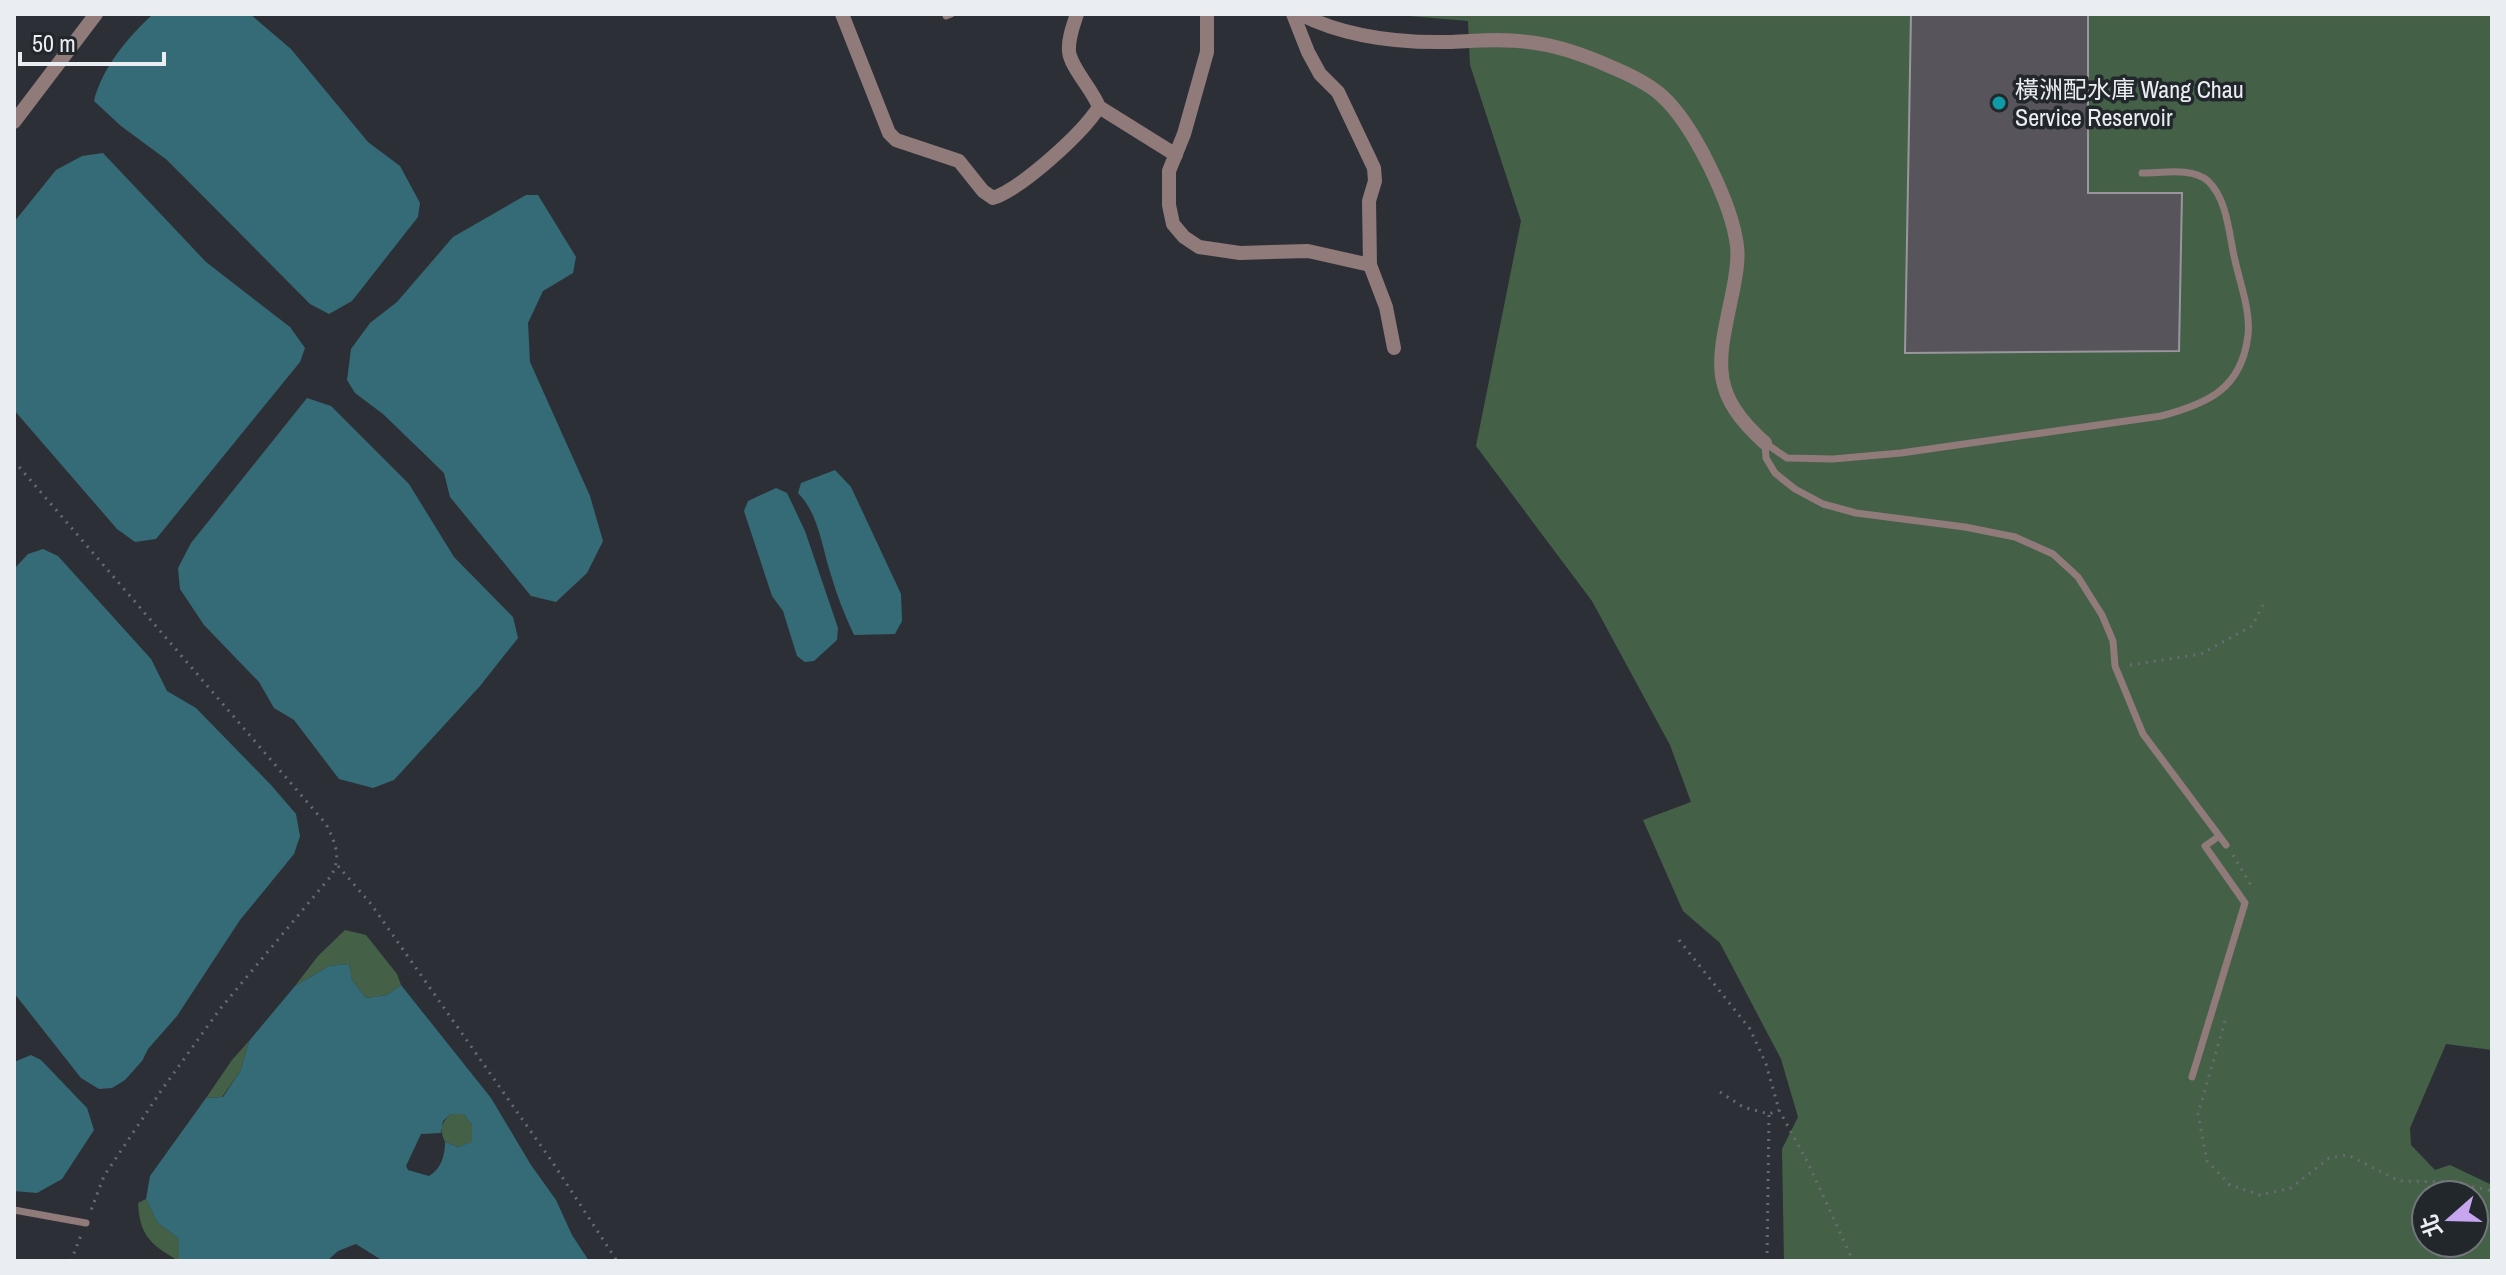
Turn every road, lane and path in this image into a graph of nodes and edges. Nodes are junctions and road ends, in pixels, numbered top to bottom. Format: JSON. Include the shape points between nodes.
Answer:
{"nodes":[{"id":1,"x":96,"y":14,"type":"edge"},
{"id":2,"x":842,"y":14,"type":"edge"},
{"id":3,"x":1077,"y":14,"type":"edge"},
{"id":4,"x":1207,"y":14,"type":"edge"},
{"id":5,"x":1293,"y":14,"type":"edge"},
{"id":6,"x":1300,"y":14,"type":"edge"},
{"id":7,"x":1099,"y":107,"type":"junction"},
{"id":8,"x":14,"y":122,"type":"edge"},
{"id":9,"x":1176,"y":155,"type":"junction"},
{"id":10,"x":2142,"y":173,"type":"dead end"},
{"id":11,"x":1370,"y":265,"type":"junction"},
{"id":12,"x":1394,"y":348,"type":"dead end"},
{"id":13,"x":1765,"y":443,"type":"junction"},
{"id":14,"x":14,"y":461,"type":"edge"},
{"id":15,"x":2263,"y":605,"type":"dead end"},
{"id":16,"x":2115,"y":666,"type":"junction"},
{"id":17,"x":2215,"y":839,"type":"dead end"},
{"id":18,"x":2226,"y":845,"type":"joint"},
{"id":19,"x":337,"y":865,"type":"junction"},
{"id":20,"x":2254,"y":892,"type":"dead end"},
{"id":21,"x":1679,"y":940,"type":"dead end"},
{"id":22,"x":2228,"y":1011,"type":"dead end"},
{"id":23,"x":2192,"y":1077,"type":"dead end"},
{"id":24,"x":1720,"y":1092,"type":"dead end"},
{"id":25,"x":1779,"y":1110,"type":"junction"},
{"id":26,"x":1769,"y":1114,"type":"junction"},
{"id":27,"x":2492,"y":1191,"type":"edge"},
{"id":28,"x":14,"y":1210,"type":"edge"},
{"id":29,"x":86,"y":1223,"type":"junction"},
{"id":30,"x":71,"y":1261,"type":"edge"},
{"id":31,"x":617,"y":1261,"type":"edge"},
{"id":32,"x":1767,"y":1261,"type":"edge"},
{"id":33,"x":1853,"y":1261,"type":"edge"}],
"edges":[{"from":1,"to":8,"type":"street"},
{"from":2,"to":7,"type":"street","via":[[889,133],[959,161],[993,198],[1028,177]]},
{"from":3,"to":7,"type":"street","via":[[1068,55]]},
{"from":4,"to":9,"type":"street","via":[[1207,52]]},
{"from":5,"to":11,"type":"street","via":[[1308,52],[1338,92],[1374,168]]},
{"from":6,"to":13,"type":"street","via":[[1389,39],[1526,41],[1576,51],[1661,95],[1693,134],[1722,195],[1737,247],[1719,358],[1733,407]]},
{"from":7,"to":9,"type":"street"},
{"from":9,"to":11,"type":"street","via":[[1169,171],[1173,224],[1199,247],[1240,253],[1308,251]]},
{"from":10,"to":13,"type":"lane","via":[[2195,173],[2217,193],[2225,214],[2249,333],[2242,360],[2218,395],[2161,416],[1901,453],[1787,458]]},
{"from":11,"to":12,"type":"street"},
{"from":13,"to":16,"type":"lane","via":[[1775,473],[1823,504],[2015,537],[2053,554],[2078,577],[2102,615],[2113,641]]},
{"from":14,"to":19,"type":"path","via":[[326,824]]},
{"from":15,"to":16,"type":"path","via":[[2252,626],[2201,654]]},
{"from":16,"to":18,"type":"lane","via":[[2143,734]]},
{"from":17,"to":23,"type":"lane","via":[[2205,846],[2245,903]]},
{"from":18,"to":20,"type":"path"},
{"from":19,"to":29,"type":"path","via":[[163,1088],[104,1176]]},
{"from":19,"to":31,"type":"path","via":[[371,904]]},
{"from":21,"to":25,"type":"path","via":[[1750,1029]]},
{"from":22,"to":27,"type":"path","via":[[2198,1114],[2207,1161],[2230,1185],[2260,1195],[2291,1188],[2329,1158],[2348,1155],[2399,1181],[2452,1182]]},
{"from":24,"to":26,"type":"path","via":[[1743,1107]]},
{"from":25,"to":26,"type":"path"},
{"from":25,"to":33,"type":"path"},
{"from":26,"to":32,"type":"path"},
{"from":28,"to":29,"type":"lane"},
{"from":29,"to":30,"type":"path"}]}
